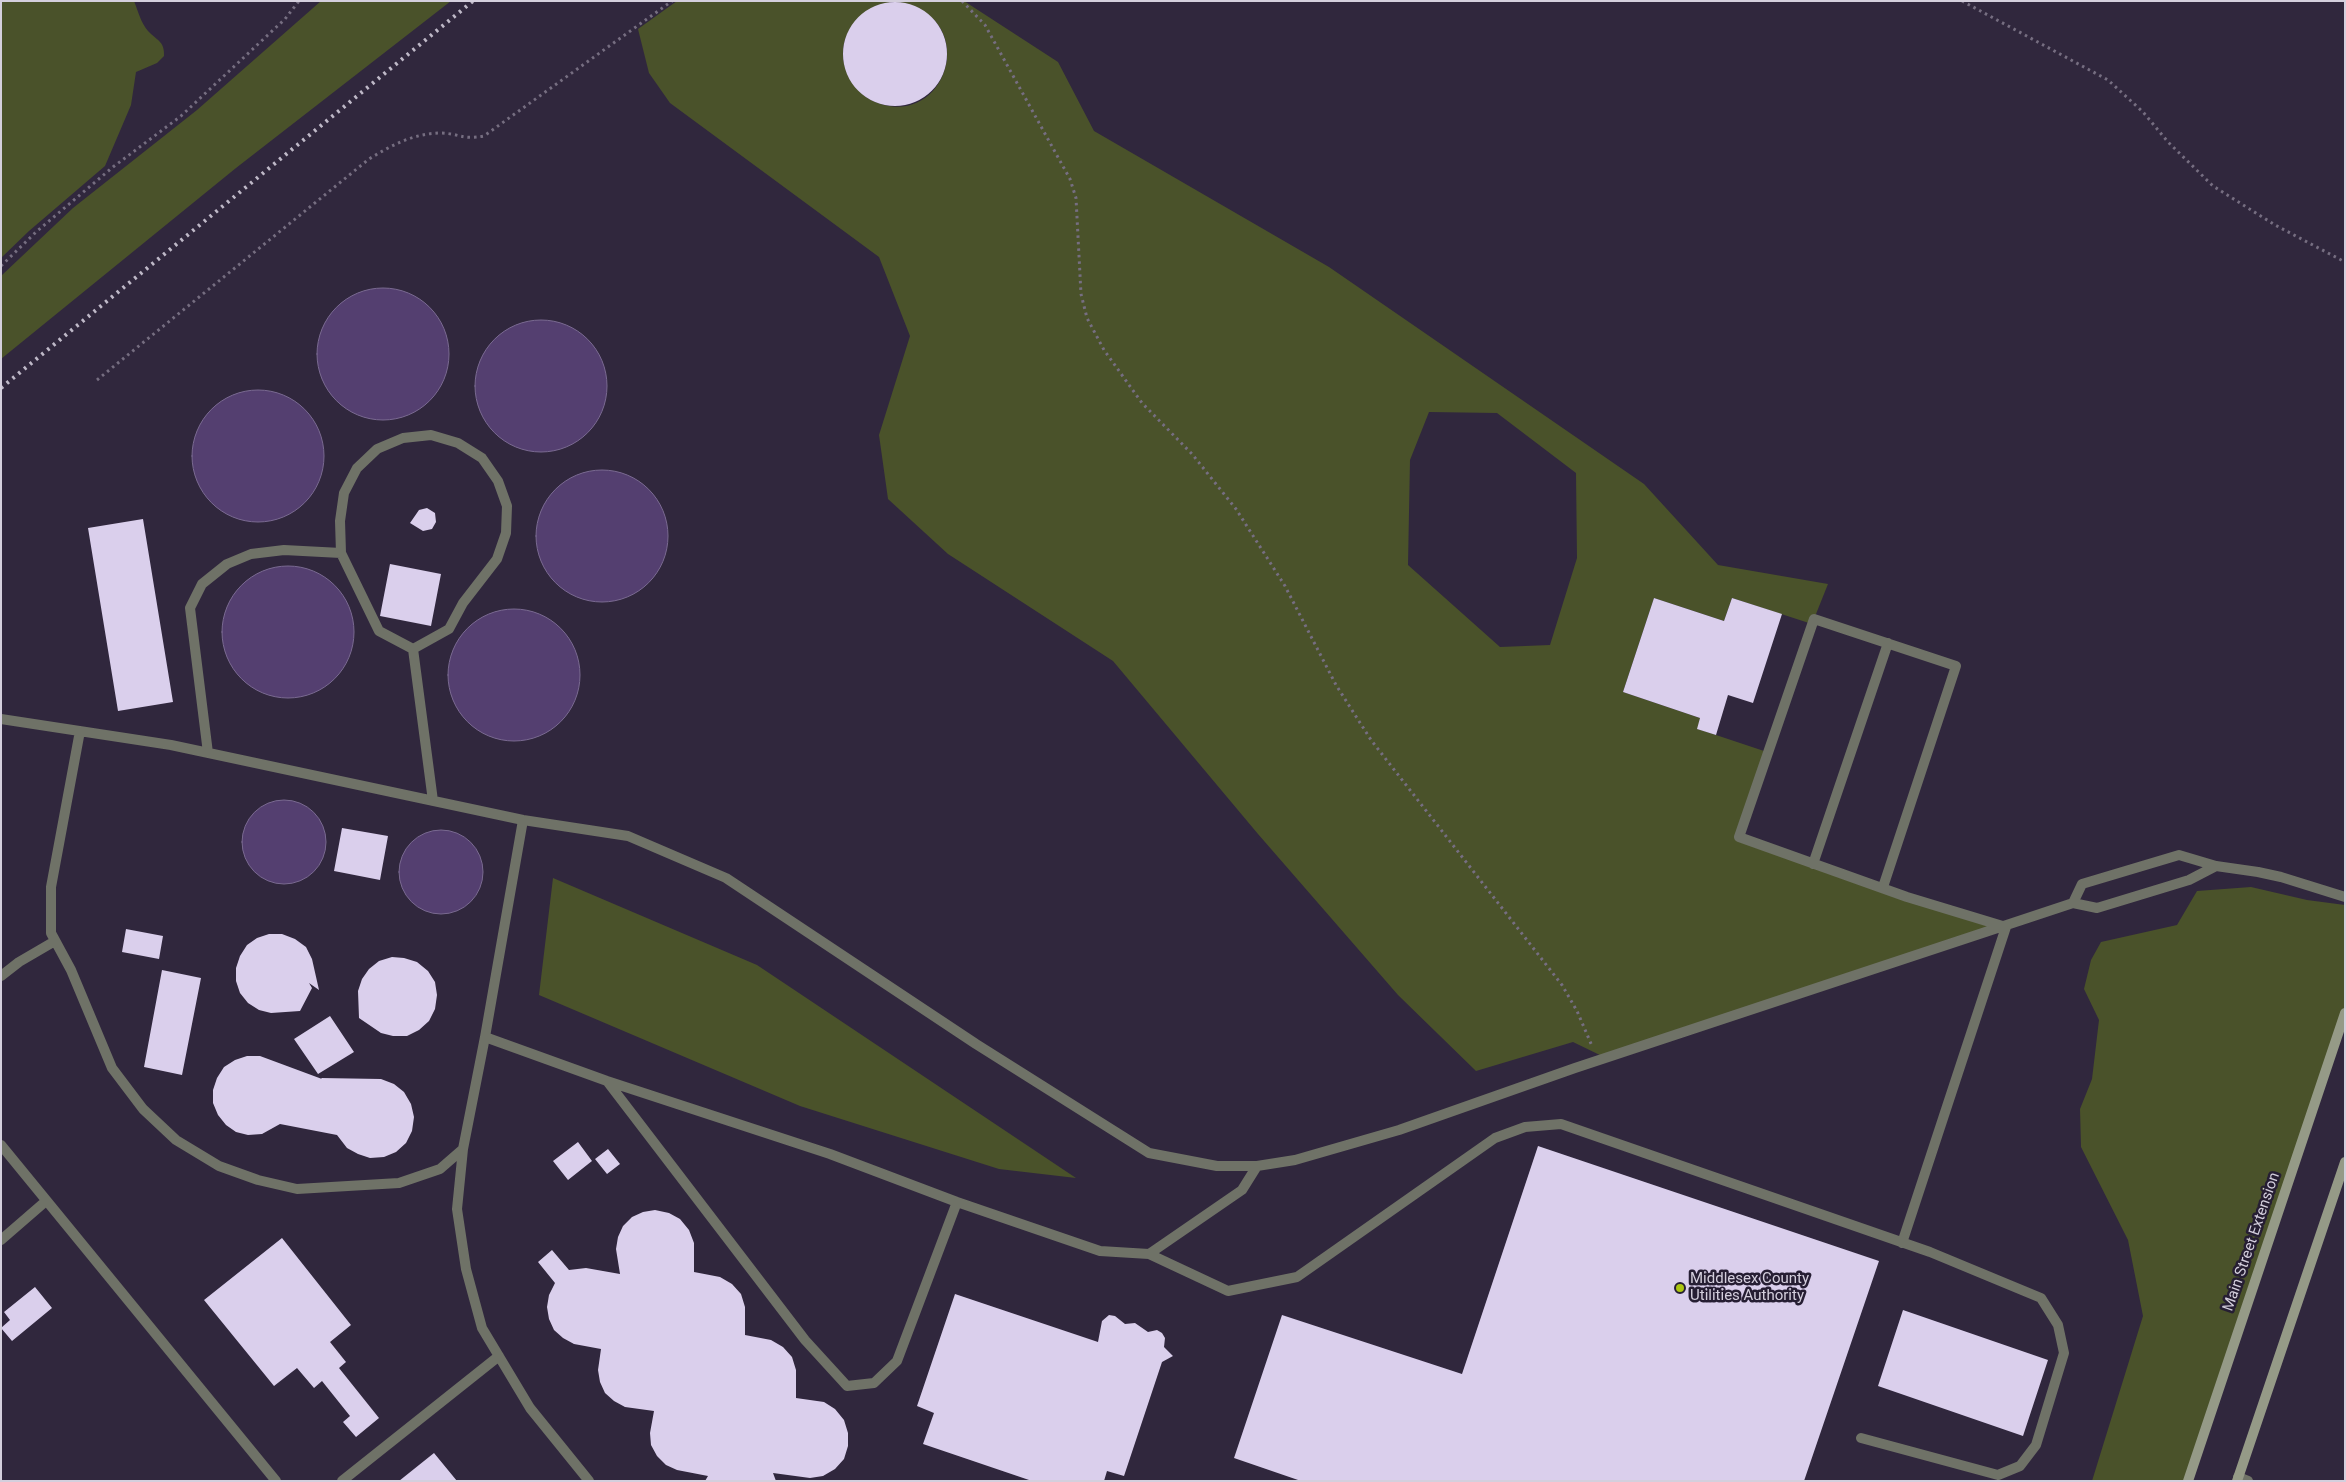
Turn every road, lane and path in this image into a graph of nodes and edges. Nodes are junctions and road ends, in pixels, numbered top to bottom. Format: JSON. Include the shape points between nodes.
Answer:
{"nodes":[{"id":1,"x":299,"y":1,"type":"edge"},
{"id":2,"x":672,"y":1,"type":"edge"},
{"id":3,"x":962,"y":1,"type":"edge"},
{"id":4,"x":1962,"y":1,"type":"edge"},
{"id":5,"x":2345,"y":262,"type":"edge"},
{"id":6,"x":1,"y":266,"type":"edge"},
{"id":7,"x":97,"y":380,"type":"dead end"},
{"id":8,"x":341,"y":552,"type":"junction"},
{"id":9,"x":1888,"y":643,"type":"junction"},
{"id":10,"x":413,"y":649,"type":"junction"},
{"id":11,"x":1,"y":719,"type":"edge"},
{"id":12,"x":80,"y":731,"type":"junction"},
{"id":13,"x":208,"y":753,"type":"junction"},
{"id":14,"x":433,"y":801,"type":"junction"},
{"id":15,"x":523,"y":820,"type":"junction"},
{"id":16,"x":1813,"y":864,"type":"junction"},
{"id":17,"x":2216,"y":866,"type":"junction"},
{"id":18,"x":1882,"y":888,"type":"junction"},
{"id":19,"x":2345,"y":897,"type":"edge"},
{"id":20,"x":2074,"y":903,"type":"junction"},
{"id":21,"x":2006,"y":927,"type":"junction"},
{"id":22,"x":55,"y":941,"type":"junction"},
{"id":23,"x":1,"y":976,"type":"edge"},
{"id":24,"x":2345,"y":1013,"type":"edge"},
{"id":25,"x":485,"y":1037,"type":"junction"},
{"id":26,"x":1597,"y":1061,"type":"junction"},
{"id":27,"x":607,"y":1081,"type":"junction"},
{"id":28,"x":1,"y":1145,"type":"edge"},
{"id":29,"x":463,"y":1149,"type":"junction"},
{"id":30,"x":2345,"y":1162,"type":"edge"},
{"id":31,"x":1257,"y":1166,"type":"junction"},
{"id":32,"x":46,"y":1201,"type":"junction"},
{"id":33,"x":957,"y":1202,"type":"junction"},
{"id":34,"x":1,"y":1240,"type":"edge"},
{"id":35,"x":1902,"y":1243,"type":"junction"},
{"id":36,"x":1149,"y":1254,"type":"junction"},
{"id":37,"x":499,"y":1356,"type":"junction"},
{"id":38,"x":1861,"y":1438,"type":"dead end"},
{"id":39,"x":2241,"y":1480,"type":"edge"},
{"id":40,"x":276,"y":1481,"type":"edge"},
{"id":41,"x":342,"y":1481,"type":"edge"},
{"id":42,"x":589,"y":1481,"type":"edge"},
{"id":43,"x":2188,"y":1481,"type":"edge"}],
"edges":[{"from":1,"to":6,"type":"path","via":[[285,19],[181,116],[113,167]]},
{"from":2,"to":7,"type":"path","via":[[484,136],[468,139],[443,133],[420,135],[397,142],[369,159]]},
{"from":3,"to":26,"type":"path","via":[[985,25],[1070,179],[1076,198],[1081,294],[1087,318],[1104,350],[1142,403],[1192,454],[1236,509],[1285,586],[1336,685],[1371,740],[1562,985],[1588,1035]]},
{"from":4,"to":5,"type":"path","via":[[2108,80],[2213,186],[2275,225]]},
{"from":8,"to":10,"type":"lane","via":[[379,630]]},
{"from":8,"to":10,"type":"lane","via":[[340,521],[344,493],[357,468],[377,449],[403,438],[431,436],[458,443],[482,458],[498,481],[507,506],[506,533],[497,559],[463,604],[449,629]]},
{"from":8,"to":13,"type":"lane","via":[[284,550],[251,554],[227,564],[202,584],[190,608]]},
{"from":9,"to":16,"type":"lane"},
{"from":9,"to":16,"type":"lane","via":[[1814,619],[1767,752],[1739,837]]},
{"from":9,"to":18,"type":"lane","via":[[1956,666]]},
{"from":10,"to":14,"type":"lane"},
{"from":11,"to":12,"type":"lane"},
{"from":12,"to":13,"type":"lane"},
{"from":12,"to":22,"type":"lane","via":[[51,887],[51,933]]},
{"from":13,"to":14,"type":"lane"},
{"from":14,"to":15,"type":"lane"},
{"from":15,"to":25,"type":"lane"},
{"from":15,"to":31,"type":"lane","via":[[628,836],[726,878],[976,1044],[1149,1153],[1217,1166]]},
{"from":16,"to":18,"type":"lane"},
{"from":17,"to":19,"type":"lane","via":[[2258,872]]},
{"from":17,"to":20,"type":"lane","via":[[2189,880],[2097,908]]},
{"from":17,"to":20,"type":"lane","via":[[2179,855],[2082,884]]},
{"from":18,"to":21,"type":"lane"},
{"from":20,"to":21,"type":"lane"},
{"from":21,"to":26,"type":"lane"},
{"from":21,"to":35,"type":"lane"},
{"from":22,"to":23,"type":"lane"},
{"from":22,"to":29,"type":"lane","via":[[71,970],[112,1068],[143,1109],[176,1140],[219,1166],[297,1189],[348,1188],[399,1183],[440,1168]]},
{"from":24,"to":43,"type":"main road","name":"Main Street Extension"},
{"from":25,"to":27,"type":"lane"},
{"from":25,"to":29,"type":"lane"},
{"from":26,"to":31,"type":"lane","via":[[1399,1130],[1295,1160]]},
{"from":27,"to":33,"type":"lane","via":[[830,1154]]},
{"from":27,"to":33,"type":"lane","via":[[805,1340],[847,1386],[874,1383],[897,1361]]},
{"from":28,"to":32,"type":"lane"},
{"from":29,"to":37,"type":"lane","via":[[457,1209],[466,1269],[482,1328]]},
{"from":30,"to":39,"type":"main road"},
{"from":31,"to":36,"type":"lane","via":[[1242,1190]]},
{"from":32,"to":34,"type":"lane"},
{"from":32,"to":40,"type":"lane"},
{"from":33,"to":36,"type":"lane","via":[[1100,1251]]},
{"from":35,"to":36,"type":"lane","via":[[1561,1124],[1525,1127],[1495,1138],[1297,1277],[1228,1291]]},
{"from":35,"to":38,"type":"lane","via":[[2041,1298],[2058,1325],[2064,1353],[2036,1445],[2020,1466],[1998,1475]]},
{"from":37,"to":41,"type":"lane"},
{"from":37,"to":42,"type":"lane","via":[[530,1408]]}]}
